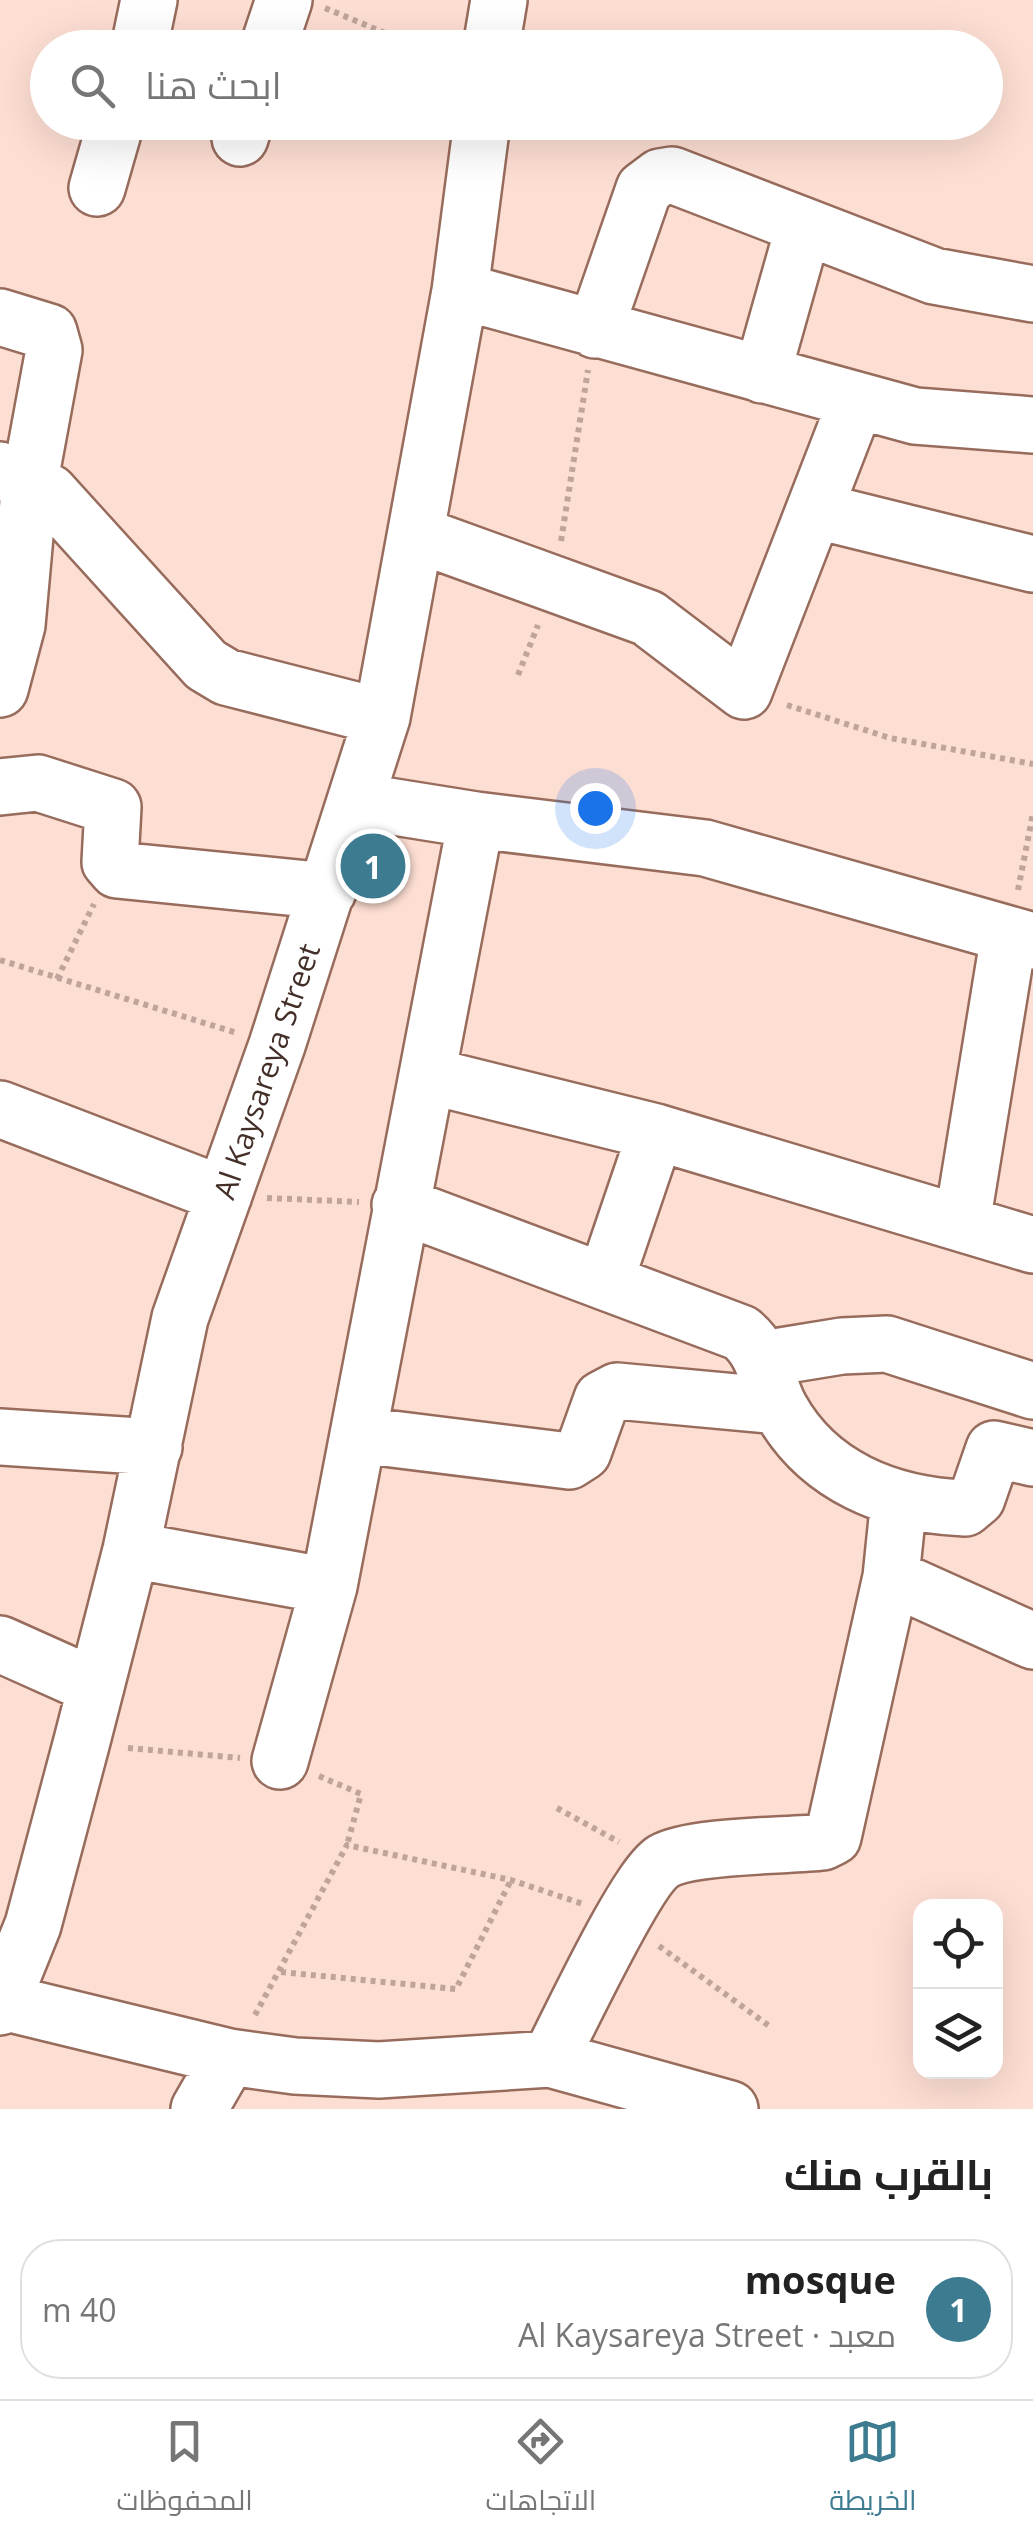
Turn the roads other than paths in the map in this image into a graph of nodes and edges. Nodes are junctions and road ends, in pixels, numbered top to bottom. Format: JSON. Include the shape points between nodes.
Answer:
{"nodes":[{"id":1,"x":149,"y":0,"type":"edge"},
{"id":2,"x":499,"y":0,"type":"edge"},
{"id":3,"x":302,"y":3,"type":"edge"},
{"id":4,"x":143,"y":30,"type":"edge"},
{"id":5,"x":282,"y":30,"type":"edge"},
{"id":6,"x":495,"y":30,"type":"edge"},
{"id":7,"x":111,"y":140,"type":"edge"},
{"id":8,"x":480,"y":140,"type":"edge"},
{"id":9,"x":97,"y":188,"type":"dead end"},
{"id":10,"x":804,"y":226,"type":"junction"},
{"id":11,"x":460,"y":291,"type":"junction"},
{"id":12,"x":1033,"y":294,"type":"edge"},
{"id":13,"x":0,"y":317,"type":"edge"},
{"id":14,"x":595,"y":330,"type":"junction"},
{"id":15,"x":762,"y":376,"type":"junction"},
{"id":16,"x":856,"y":402,"type":"junction"},
{"id":17,"x":1033,"y":425,"type":"edge"},
{"id":18,"x":15,"y":475,"type":"edge"},
{"id":19,"x":814,"y":510,"type":"junction"},
{"id":20,"x":416,"y":534,"type":"junction"},
{"id":21,"x":1033,"y":564,"type":"edge"},
{"id":22,"x":0,"y":688,"type":"edge"},
{"id":23,"x":382,"y":717,"type":"junction"},
{"id":24,"x":0,"y":787,"type":"edge"},
{"id":25,"x":357,"y":801,"type":"junction"},
{"id":26,"x":476,"y":820,"type":"junction"},
{"id":27,"x":328,"y":891,"type":"junction"},
{"id":28,"x":1021,"y":938,"type":"edge"},
{"id":29,"x":430,"y":1076,"type":"junction"},
{"id":30,"x":0,"y":1109,"type":"edge"},
{"id":31,"x":656,"y":1132,"type":"junction"},
{"id":32,"x":224,"y":1195,"type":"junction"},
{"id":33,"x":400,"y":1204,"type":"junction"},
{"id":34,"x":962,"y":1222,"type":"junction"},
{"id":35,"x":1033,"y":1245,"type":"edge"},
{"id":36,"x":606,"y":1279,"type":"junction"},
{"id":37,"x":771,"y":1383,"type":"junction"},
{"id":38,"x":1033,"y":1392,"type":"edge"},
{"id":39,"x":360,"y":1435,"type":"junction"},
{"id":40,"x":0,"y":1437,"type":"edge"},
{"id":41,"x":1028,"y":1444,"type":"edge"},
{"id":42,"x":154,"y":1447,"type":"junction"},
{"id":43,"x":899,"y":1499,"type":"junction"},
{"id":44,"x":131,"y":1550,"type":"junction"},
{"id":45,"x":891,"y":1576,"type":"junction"},
{"id":46,"x":329,"y":1586,"type":"junction"},
{"id":47,"x":1033,"y":1641,"type":"edge"},
{"id":48,"x":0,"y":1644,"type":"edge"},
{"id":49,"x":96,"y":1687,"type":"junction"},
{"id":50,"x":280,"y":1760,"type":"road end"},
{"id":51,"x":17,"y":1924,"type":"edge"},
{"id":52,"x":2,"y":2005,"type":"edge"},
{"id":53,"x":229,"y":2057,"type":"junction"},
{"id":54,"x":550,"y":2060,"type":"junction"},
{"id":55,"x":708,"y":2106,"type":"edge"},
{"id":56,"x":199,"y":2109,"type":"edge"}],
"edges":[{"from":1,"to":4,"type":"street"},
{"from":2,"to":6,"type":"street"},
{"from":3,"to":5,"type":"street"},
{"from":7,"to":9,"type":"street"},
{"from":8,"to":11,"type":"street","name":"Al Kaysareya Street"},
{"from":10,"to":12,"type":"street","via":[[934,276]]},
{"from":10,"to":14,"type":"street","via":[[685,178],[650,182]]},
{"from":10,"to":15,"type":"street"},
{"from":11,"to":14,"type":"street"},
{"from":11,"to":20,"type":"street","name":"Al Kaysareya Street"},
{"from":13,"to":18,"type":"street","via":[[54,338]]},
{"from":14,"to":15,"type":"street"},
{"from":15,"to":16,"type":"street"},
{"from":16,"to":17,"type":"street","via":[[963,422]]},
{"from":16,"to":19,"type":"street"},
{"from":18,"to":22,"type":"street","via":[[17,625]]},
{"from":18,"to":23,"type":"street","via":[[49,492],[206,664],[226,676]]},
{"from":19,"to":20,"type":"street","via":[[744,691],[648,618]]},
{"from":19,"to":21,"type":"street"},
{"from":20,"to":23,"type":"street","name":"Al Kaysareya Street"},
{"from":23,"to":25,"type":"street","name":"Al Kaysareya Street"},
{"from":24,"to":27,"type":"street","via":[[38,784],[114,808],[113,867],[124,872]]},
{"from":25,"to":26,"type":"street"},
{"from":25,"to":27,"type":"street","name":"Al Kaysareya Street"},
{"from":26,"to":28,"type":"street","via":[[705,848]]},
{"from":26,"to":29,"type":"street"},
{"from":27,"to":32,"type":"street","name":"Al Kaysareya Street"},
{"from":28,"to":34,"type":"street"},
{"from":29,"to":31,"type":"street"},
{"from":29,"to":33,"type":"street"},
{"from":30,"to":32,"type":"street"},
{"from":31,"to":34,"type":"street"},
{"from":31,"to":36,"type":"street"},
{"from":32,"to":42,"type":"street","name":"Al Kaysareya Street","via":[[180,1318]]},
{"from":33,"to":36,"type":"street"},
{"from":33,"to":39,"type":"street"},
{"from":34,"to":35,"type":"street"},
{"from":36,"to":37,"type":"street","via":[[741,1333]]},
{"from":37,"to":38,"type":"street","via":[[842,1346],[886,1344]]},
{"from":37,"to":39,"type":"street","via":[[617,1391],[602,1399],[583,1452],[569,1461]]},
{"from":37,"to":43,"type":"street","via":[[801,1439],[850,1481]]},
{"from":39,"to":46,"type":"street"},
{"from":40,"to":42,"type":"street"},
{"from":41,"to":43,"type":"street","via":[[990,1454],[972,1506]]},
{"from":42,"to":44,"type":"street","name":"Al Kaysareya Street"},
{"from":43,"to":45,"type":"street"},
{"from":44,"to":46,"type":"street"},
{"from":44,"to":49,"type":"street","name":"Al Kaysareya Street"},
{"from":45,"to":47,"type":"street"},
{"from":45,"to":54,"type":"street","via":[[833,1837],[689,1854],[660,1864],[622,1919]]},
{"from":46,"to":50,"type":"street"},
{"from":48,"to":49,"type":"street"},
{"from":49,"to":51,"type":"street","name":"Al Kaysareya Street"},
{"from":51,"to":52,"type":"street","name":"Al Kaysareya Street"},
{"from":52,"to":53,"type":"street"},
{"from":53,"to":54,"type":"street","via":[[379,2070]]},
{"from":53,"to":56,"type":"street"},
{"from":54,"to":55,"type":"street"}]}
